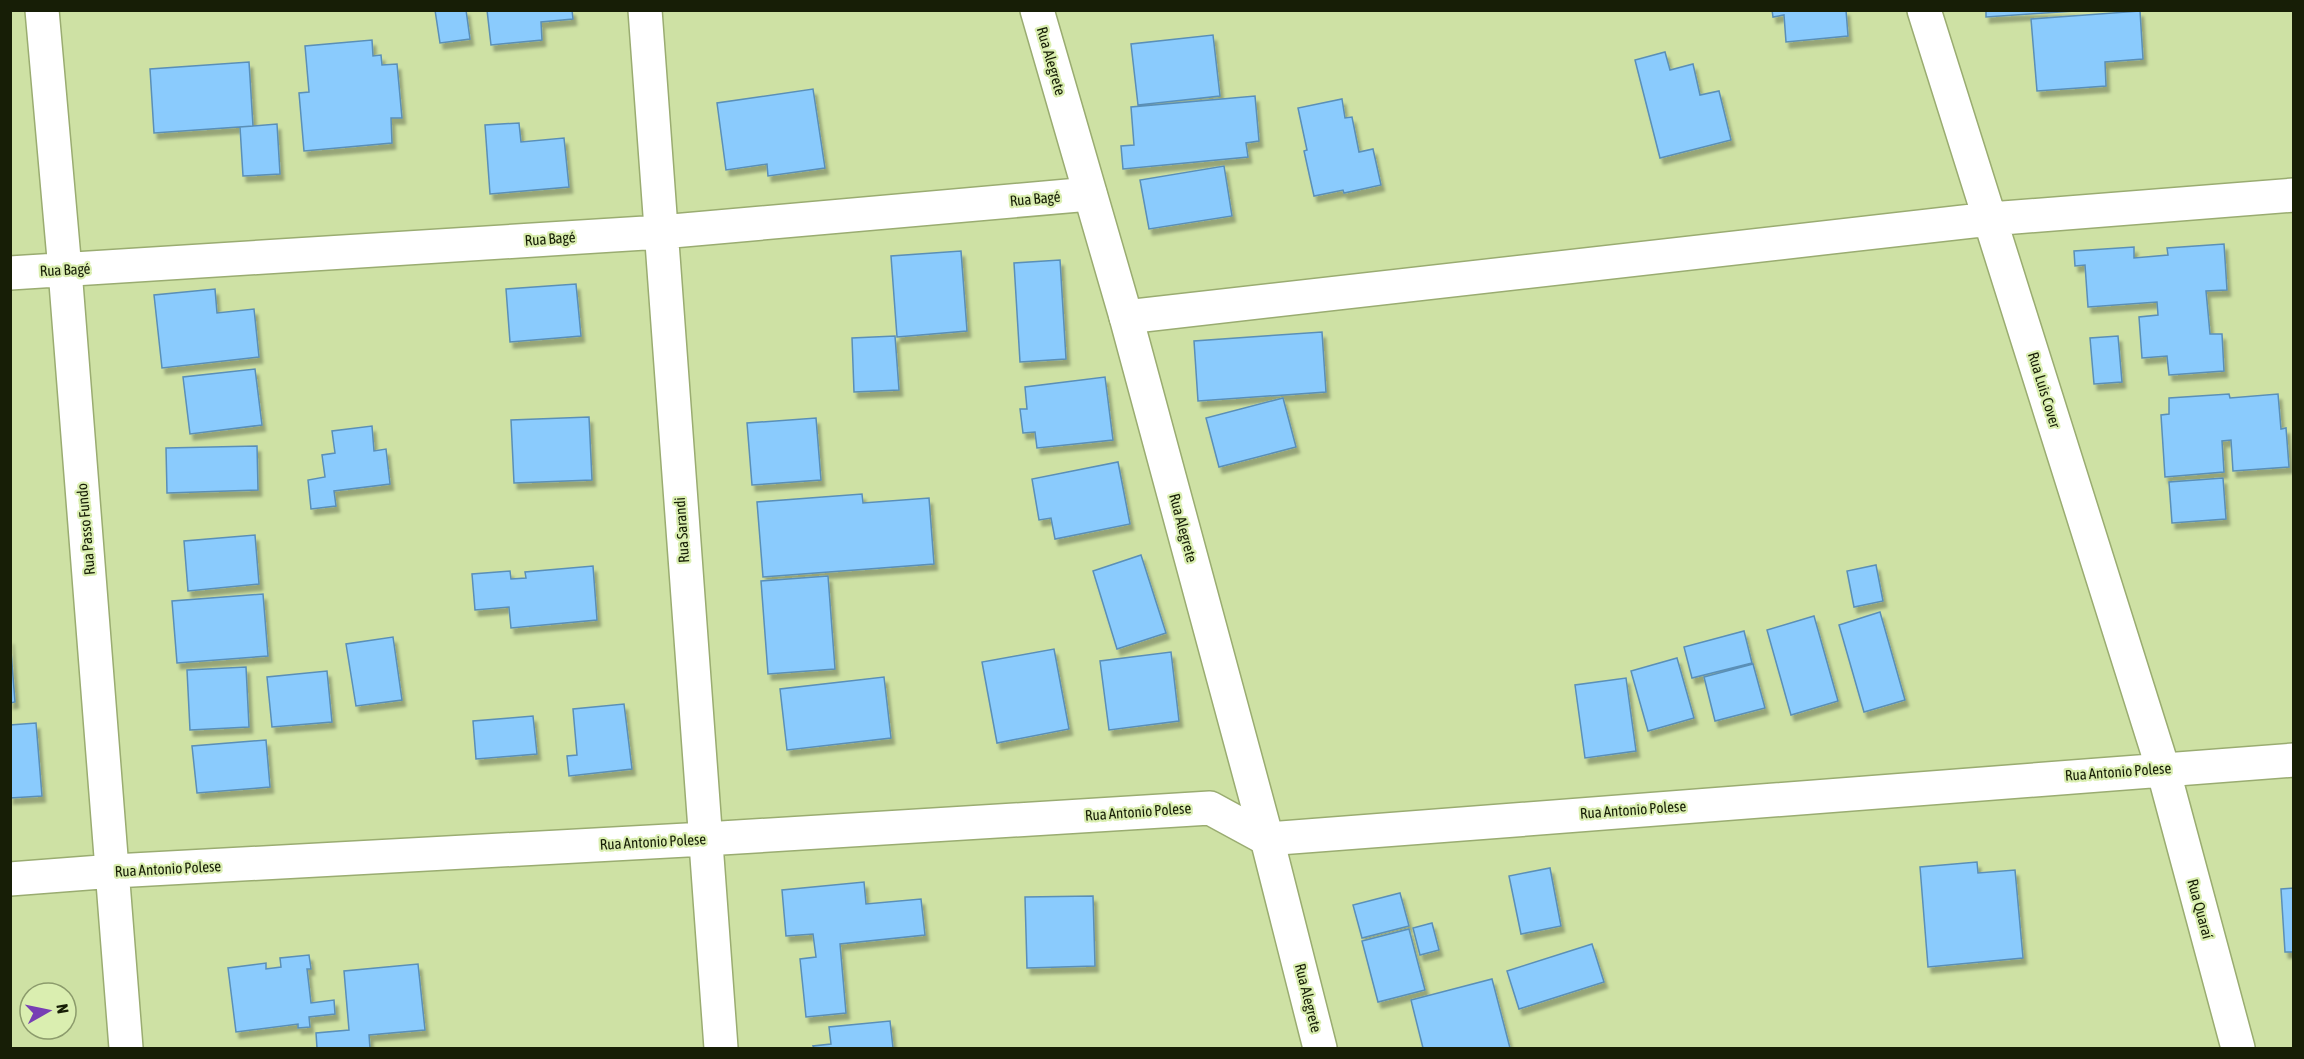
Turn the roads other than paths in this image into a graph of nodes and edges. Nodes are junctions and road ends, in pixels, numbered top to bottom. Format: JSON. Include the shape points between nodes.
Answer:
{"nodes":[{"id":1,"x":42,"y":10,"type":"edge"},
{"id":2,"x":645,"y":10,"type":"edge"},
{"id":3,"x":1037,"y":10,"type":"edge"},
{"id":4,"x":1924,"y":10,"type":"edge"},
{"id":5,"x":1090,"y":194,"type":"junction"},
{"id":6,"x":2294,"y":195,"type":"edge"},
{"id":7,"x":1990,"y":219,"type":"junction"},
{"id":8,"x":661,"y":232,"type":"junction"},
{"id":9,"x":65,"y":270,"type":"junction"},
{"id":10,"x":10,"y":273,"type":"edge"},
{"id":11,"x":1126,"y":316,"type":"junction"},
{"id":12,"x":2294,"y":760,"type":"edge"},
{"id":13,"x":2163,"y":769,"type":"junction"},
{"id":14,"x":705,"y":839,"type":"junction"},
{"id":15,"x":1267,"y":839,"type":"junction"},
{"id":16,"x":114,"y":872,"type":"junction"},
{"id":17,"x":10,"y":879,"type":"edge"},
{"id":18,"x":126,"y":1048,"type":"edge"},
{"id":19,"x":721,"y":1048,"type":"edge"},
{"id":20,"x":1320,"y":1048,"type":"edge"},
{"id":21,"x":2238,"y":1048,"type":"edge"}],
"edges":[{"from":1,"to":9,"type":"street","name":"Rua Passo Fundo"},
{"from":2,"to":8,"type":"street","name":"Rua Sarandi"},
{"from":3,"to":5,"type":"street","name":"Rua Alegrete"},
{"from":4,"to":7,"type":"street","name":"Rua Luis Cover"},
{"from":5,"to":8,"type":"street","name":"Rua Bagé"},
{"from":5,"to":11,"type":"street","name":"Rua Alegrete"},
{"from":6,"to":7,"type":"street"},
{"from":7,"to":11,"type":"street"},
{"from":7,"to":13,"type":"street","name":"Rua Luis Cover"},
{"from":8,"to":9,"type":"street","name":"Rua Bagé"},
{"from":8,"to":14,"type":"street","name":"Rua Sarandi"},
{"from":9,"to":10,"type":"street","name":"Rua Bagé"},
{"from":9,"to":16,"type":"street","name":"Rua Passo Fundo"},
{"from":11,"to":15,"type":"street","name":"Rua Alegrete"},
{"from":12,"to":13,"type":"street","name":"Rua Antonio Polese"},
{"from":13,"to":15,"type":"street","name":"Rua Antonio Polese"},
{"from":13,"to":21,"type":"street","name":"Rua Quaraí"},
{"from":14,"to":15,"type":"street","name":"Rua Antonio Polese","via":[[1210,808]]},
{"from":14,"to":16,"type":"street","name":"Rua Antonio Polese"},
{"from":14,"to":19,"type":"street","name":"Rua Sarandi"},
{"from":15,"to":20,"type":"street","name":"Rua Alegrete"},
{"from":16,"to":17,"type":"street","name":"Rua Antonio Polese"},
{"from":16,"to":18,"type":"street","name":"Rua Passo Fundo"}]}
